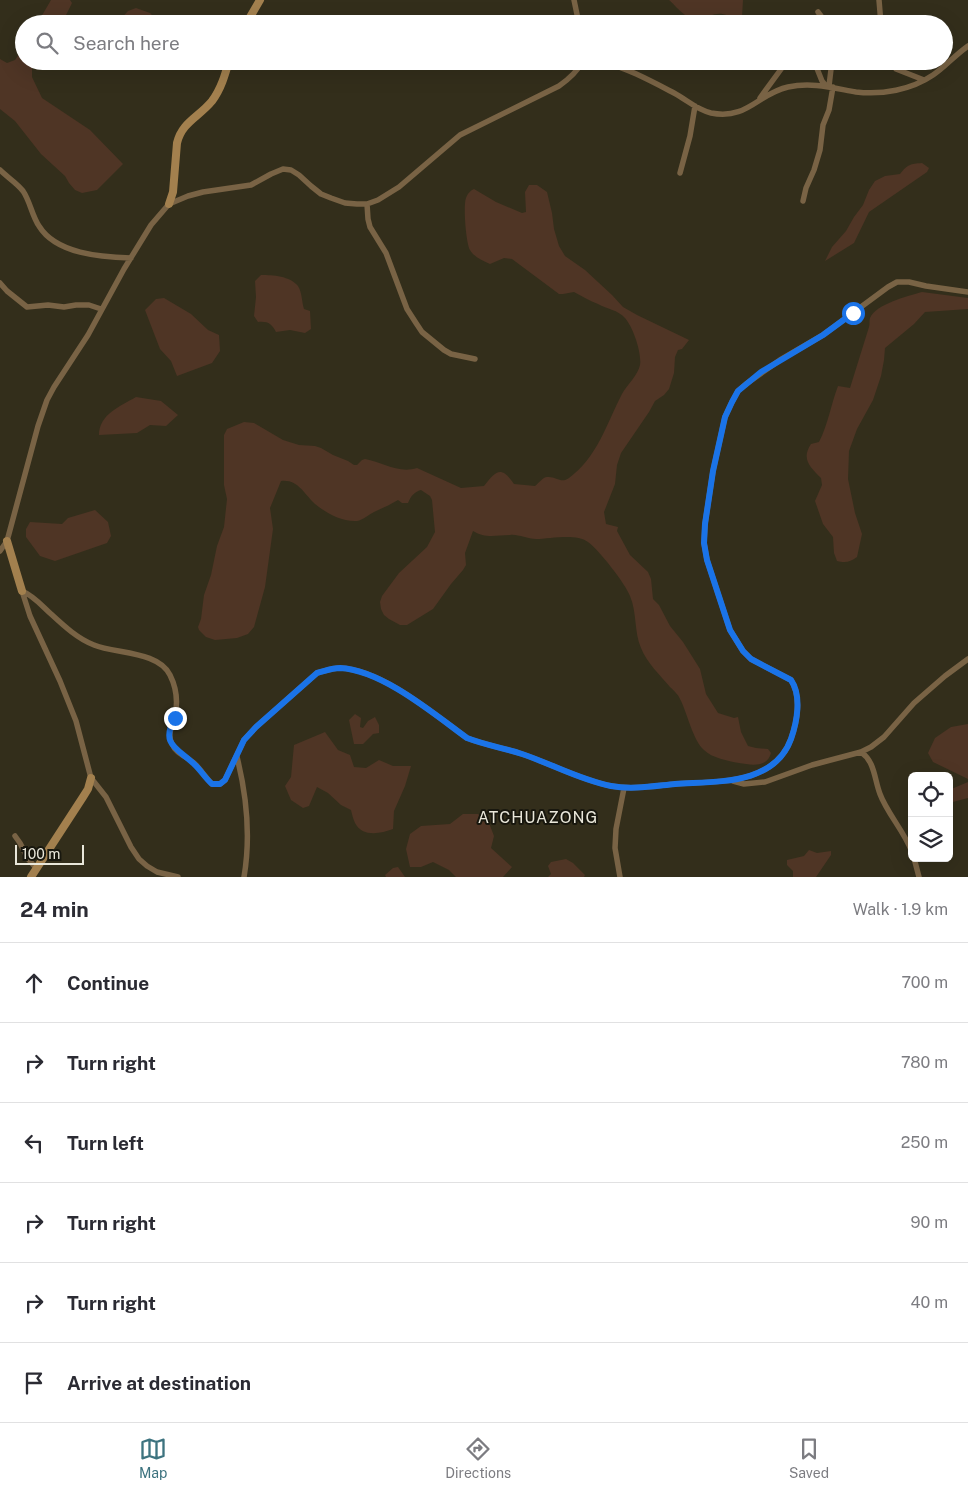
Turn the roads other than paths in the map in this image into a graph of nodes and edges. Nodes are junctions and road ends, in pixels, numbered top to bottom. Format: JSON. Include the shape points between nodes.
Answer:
{"nodes":[{"id":1,"x":260,"y":0,"type":"edge"},
{"id":2,"x":574,"y":0,"type":"edge"},
{"id":3,"x":879,"y":0,"type":"edge"},
{"id":4,"x":818,"y":12,"type":"dead end"},
{"id":5,"x":251,"y":15,"type":"edge"},
{"id":6,"x":578,"y":15,"type":"edge"},
{"id":7,"x":820,"y":15,"type":"edge"},
{"id":8,"x":880,"y":15,"type":"edge"},
{"id":9,"x":968,"y":46,"type":"edge"},
{"id":10,"x":953,"y":58,"type":"edge"},
{"id":11,"x":227,"y":70,"type":"edge"},
{"id":12,"x":577,"y":70,"type":"edge"},
{"id":13,"x":625,"y":70,"type":"edge"},
{"id":14,"x":781,"y":70,"type":"edge"},
{"id":15,"x":818,"y":70,"type":"edge"},
{"id":16,"x":831,"y":70,"type":"edge"},
{"id":17,"x":899,"y":70,"type":"edge"},
{"id":18,"x":939,"y":70,"type":"edge"},
{"id":19,"x":924,"y":80,"type":"junction"},
{"id":20,"x":829,"y":86,"type":"junction"},
{"id":21,"x":759,"y":100,"type":"junction"},
{"id":22,"x":695,"y":106,"type":"junction"},
{"id":23,"x":0,"y":170,"type":"edge"},
{"id":24,"x":680,"y":173,"type":"dead end"},
{"id":25,"x":803,"y":201,"type":"dead end"},
{"id":26,"x":168,"y":204,"type":"junction"},
{"id":27,"x":367,"y":204,"type":"junction"},
{"id":28,"x":130,"y":258,"type":"junction"},
{"id":29,"x":0,"y":282,"type":"edge"},
{"id":30,"x":968,"y":292,"type":"edge"},
{"id":31,"x":101,"y":309,"type":"junction"},
{"id":32,"x":475,"y":359,"type":"dead end"},
{"id":33,"x":7,"y":541,"type":"junction"},
{"id":34,"x":0,"y":552,"type":"edge"},
{"id":35,"x":22,"y":591,"type":"junction"},
{"id":36,"x":968,"y":659,"type":"edge"},
{"id":37,"x":861,"y":752,"type":"junction"},
{"id":38,"x":237,"y":757,"type":"junction"},
{"id":39,"x":91,"y":778,"type":"junction"},
{"id":40,"x":732,"y":780,"type":"junction"},
{"id":41,"x":624,"y":788,"type":"junction"},
{"id":42,"x":15,"y":836,"type":"dead end"},
{"id":43,"x":908,"y":844,"type":"edge"},
{"id":44,"x":915,"y":862,"type":"edge"},
{"id":45,"x":37,"y":869,"type":"junction"},
{"id":46,"x":31,"y":877,"type":"edge"},
{"id":47,"x":178,"y":877,"type":"edge"},
{"id":48,"x":244,"y":877,"type":"edge"},
{"id":49,"x":620,"y":877,"type":"edge"},
{"id":50,"x":919,"y":877,"type":"edge"}],
"edges":[{"from":1,"to":5,"type":"street"},
{"from":2,"to":6,"type":"street"},
{"from":3,"to":8,"type":"street"},
{"from":4,"to":7,"type":"street"},
{"from":9,"to":10,"type":"street"},
{"from":11,"to":26,"type":"street","via":[[213,100],[178,135],[173,192]]},
{"from":12,"to":27,"type":"street","via":[[559,86],[460,135],[399,187]]},
{"from":13,"to":22,"type":"street"},
{"from":14,"to":21,"type":"street"},
{"from":15,"to":20,"type":"street","via":[[822,81]]},
{"from":16,"to":20,"type":"street"},
{"from":17,"to":19,"type":"street"},
{"from":18,"to":19,"type":"street"},
{"from":19,"to":20,"type":"street","via":[[906,88],[876,93]]},
{"from":20,"to":21,"type":"street","via":[[800,85],[777,90]]},
{"from":20,"to":25,"type":"street","via":[[829,110],[822,125],[820,150]]},
{"from":21,"to":22,"type":"street","via":[[742,111],[727,114],[704,111]]},
{"from":22,"to":24,"type":"street"},
{"from":23,"to":28,"type":"street","via":[[23,192],[40,228],[50,240],[87,255]]},
{"from":26,"to":27,"type":"street","via":[[203,192],[250,185],[272,174],[291,170],[331,198]]},
{"from":26,"to":28,"type":"street"},
{"from":27,"to":32,"type":"street","via":[[370,227],[386,253],[407,310],[416,324],[444,350]]},
{"from":28,"to":31,"type":"street"},
{"from":29,"to":31,"type":"street","via":[[27,307],[89,305]]},
{"from":30,"to":40,"type":"street","via":[[898,282],[823,335],[761,372],[738,391],[732,402],[713,471],[705,524],[707,560],[736,641],[751,659],[791,680],[797,706],[790,740],[777,761],[761,772]]},
{"from":31,"to":33,"type":"street","via":[[42,412]]},
{"from":33,"to":34,"type":"street"},
{"from":33,"to":35,"type":"street"},
{"from":35,"to":38,"type":"street","via":[[82,640],[146,657],[170,673],[177,705],[170,726],[172,744],[212,784],[225,780]]},
{"from":35,"to":39,"type":"street","via":[[76,720]]},
{"from":36,"to":37,"type":"street","via":[[914,703],[884,737]]},
{"from":37,"to":40,"type":"street","via":[[765,782],[744,784]]},
{"from":37,"to":43,"type":"street","via":[[870,760],[880,795]]},
{"from":38,"to":41,"type":"street","via":[[244,740],[256,727],[317,673],[340,668],[357,671],[395,687],[467,738],[521,754],[576,776]]},
{"from":38,"to":48,"type":"street","via":[[248,824]]},
{"from":39,"to":45,"type":"street","via":[[88,789]]},
{"from":39,"to":47,"type":"street","via":[[106,798],[130,848],[139,859],[158,872]]},
{"from":40,"to":41,"type":"street"},
{"from":41,"to":49,"type":"street","via":[[615,848]]},
{"from":42,"to":45,"type":"street"},
{"from":44,"to":50,"type":"street"},
{"from":45,"to":46,"type":"street"}]}
